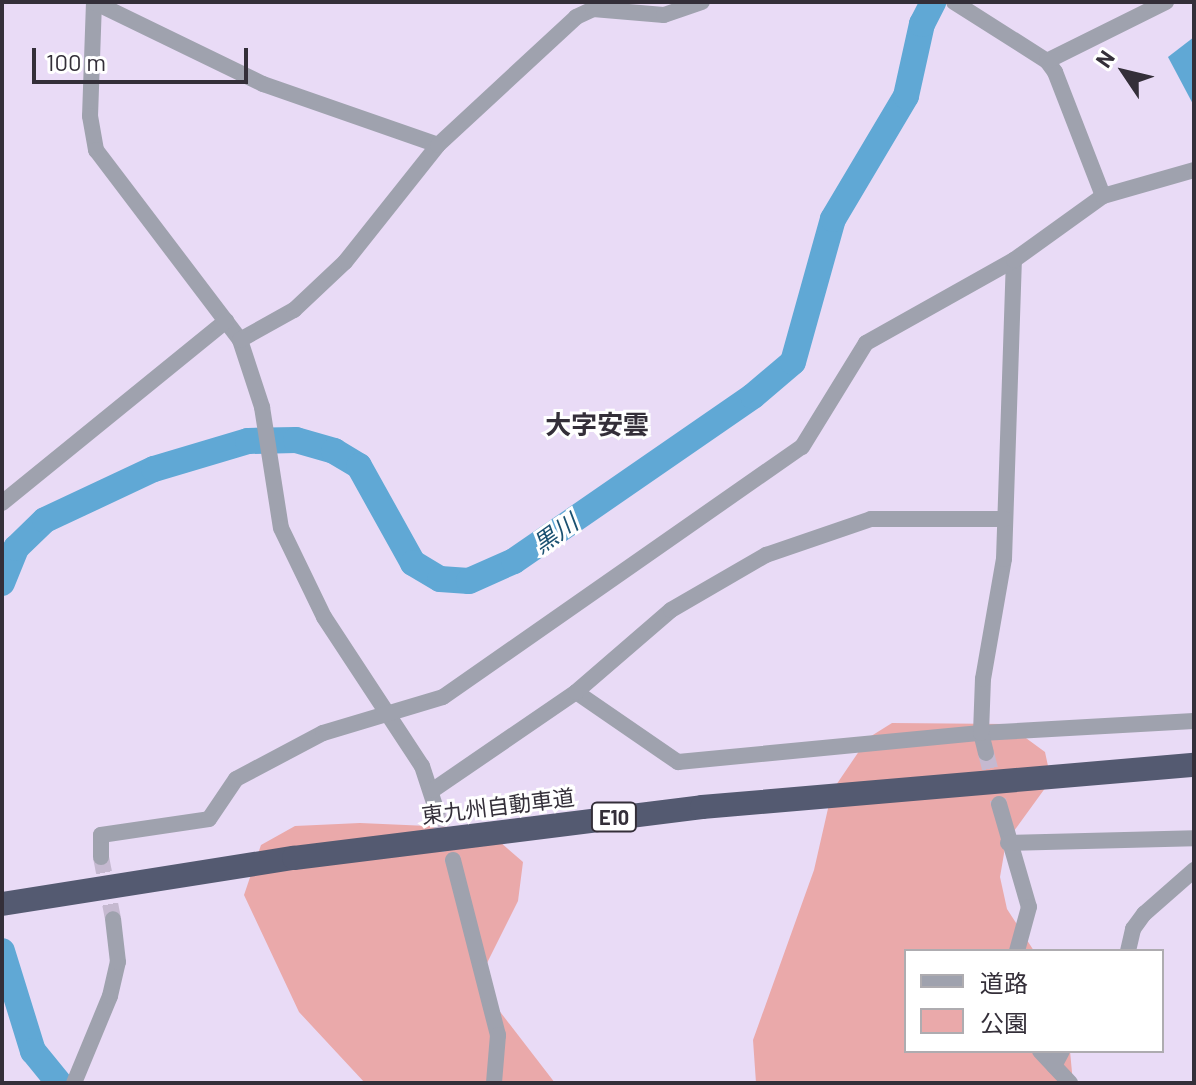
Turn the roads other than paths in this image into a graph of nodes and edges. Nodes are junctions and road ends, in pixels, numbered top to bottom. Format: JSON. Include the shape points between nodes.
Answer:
{"nodes":[{"id":1,"x":94,"y":2,"type":"edge"},
{"id":2,"x":702,"y":2,"type":"edge"},
{"id":3,"x":954,"y":2,"type":"edge"},
{"id":4,"x":1166,"y":2,"type":"edge"},
{"id":5,"x":592,"y":5,"type":"edge"},
{"id":6,"x":1047,"y":61,"type":"junction"},
{"id":7,"x":438,"y":145,"type":"junction"},
{"id":8,"x":1194,"y":170,"type":"edge"},
{"id":9,"x":1103,"y":196,"type":"junction"},
{"id":10,"x":1014,"y":260,"type":"junction"},
{"id":11,"x":226,"y":321,"type":"junction"},
{"id":12,"x":240,"y":340,"type":"junction"},
{"id":13,"x":2,"y":503,"type":"edge"},
{"id":14,"x":1004,"y":519,"type":"junction"},
{"id":15,"x":576,"y":692,"type":"junction"},
{"id":16,"x":390,"y":716,"type":"junction"},
{"id":17,"x":1194,"y":721,"type":"edge"},
{"id":18,"x":981,"y":733,"type":"junction"},
{"id":19,"x":986,"y":753,"type":"tunnel mouth"},
{"id":20,"x":1194,"y":765,"type":"edge"},
{"id":21,"x":433,"y":790,"type":"junction"},
{"id":22,"x":999,"y":804,"type":"tunnel mouth"},
{"id":23,"x":437,"y":812,"type":"tunnel mouth"},
{"id":24,"x":1194,"y":838,"type":"edge"},
{"id":25,"x":1008,"y":843,"type":"junction"},
{"id":26,"x":101,"y":857,"type":"dead end"},
{"id":27,"x":453,"y":860,"type":"tunnel mouth"},
{"id":28,"x":1194,"y":870,"type":"edge"},
{"id":29,"x":2,"y":904,"type":"edge"},
{"id":30,"x":113,"y":919,"type":"tunnel mouth"},
{"id":31,"x":1018,"y":949,"type":"edge"},
{"id":32,"x":1128,"y":949,"type":"edge"},
{"id":33,"x":1058,"y":1058,"type":"edge"},
{"id":34,"x":74,"y":1083,"type":"edge"},
{"id":35,"x":494,"y":1083,"type":"edge"},
{"id":36,"x":1070,"y":1083,"type":"edge"}],
"edges":[{"from":1,"to":7,"type":"street","via":[[263,84]]},
{"from":1,"to":11,"type":"street","via":[[90,116],[96,150]]},
{"from":2,"to":5,"type":"street","via":[[664,15]]},
{"from":3,"to":6,"type":"street"},
{"from":4,"to":6,"type":"street"},
{"from":5,"to":7,"type":"street","via":[[534,51]]},
{"from":6,"to":9,"type":"street","via":[[1072,106]]},
{"from":7,"to":12,"type":"street","via":[[345,262],[294,310]]},
{"from":8,"to":9,"type":"street"},
{"from":9,"to":10,"type":"street"},
{"from":10,"to":14,"type":"street"},
{"from":10,"to":16,"type":"street","via":[[866,343],[802,447],[443,697]]},
{"from":11,"to":12,"type":"street"},
{"from":11,"to":13,"type":"street"},
{"from":12,"to":16,"type":"street","via":[[254,371],[281,528],[324,617]]},
{"from":14,"to":15,"type":"street","via":[[871,519],[766,555],[671,610]]},
{"from":14,"to":18,"type":"street","via":[[1004,559],[983,679]]},
{"from":15,"to":18,"type":"street","via":[[678,762]]},
{"from":15,"to":21,"type":"street"},
{"from":16,"to":21,"type":"street"},
{"from":16,"to":26,"type":"street","via":[[323,733],[236,779],[209,819],[101,835]]},
{"from":17,"to":18,"type":"street"},
{"from":18,"to":19,"type":"street"},
{"from":20,"to":29,"type":"highway","name":"東九州自動車道","number":"E10","via":[[702,807],[294,858]]},
{"from":21,"to":23,"type":"street"},
{"from":22,"to":25,"type":"street"},
{"from":24,"to":25,"type":"street"},
{"from":25,"to":31,"type":"street","via":[[1029,907]]},
{"from":27,"to":35,"type":"street","via":[[498,1035]]},
{"from":28,"to":32,"type":"street","via":[[1144,914]]},
{"from":30,"to":34,"type":"street","via":[[118,962],[110,996]]},
{"from":33,"to":36,"type":"street"}]}
